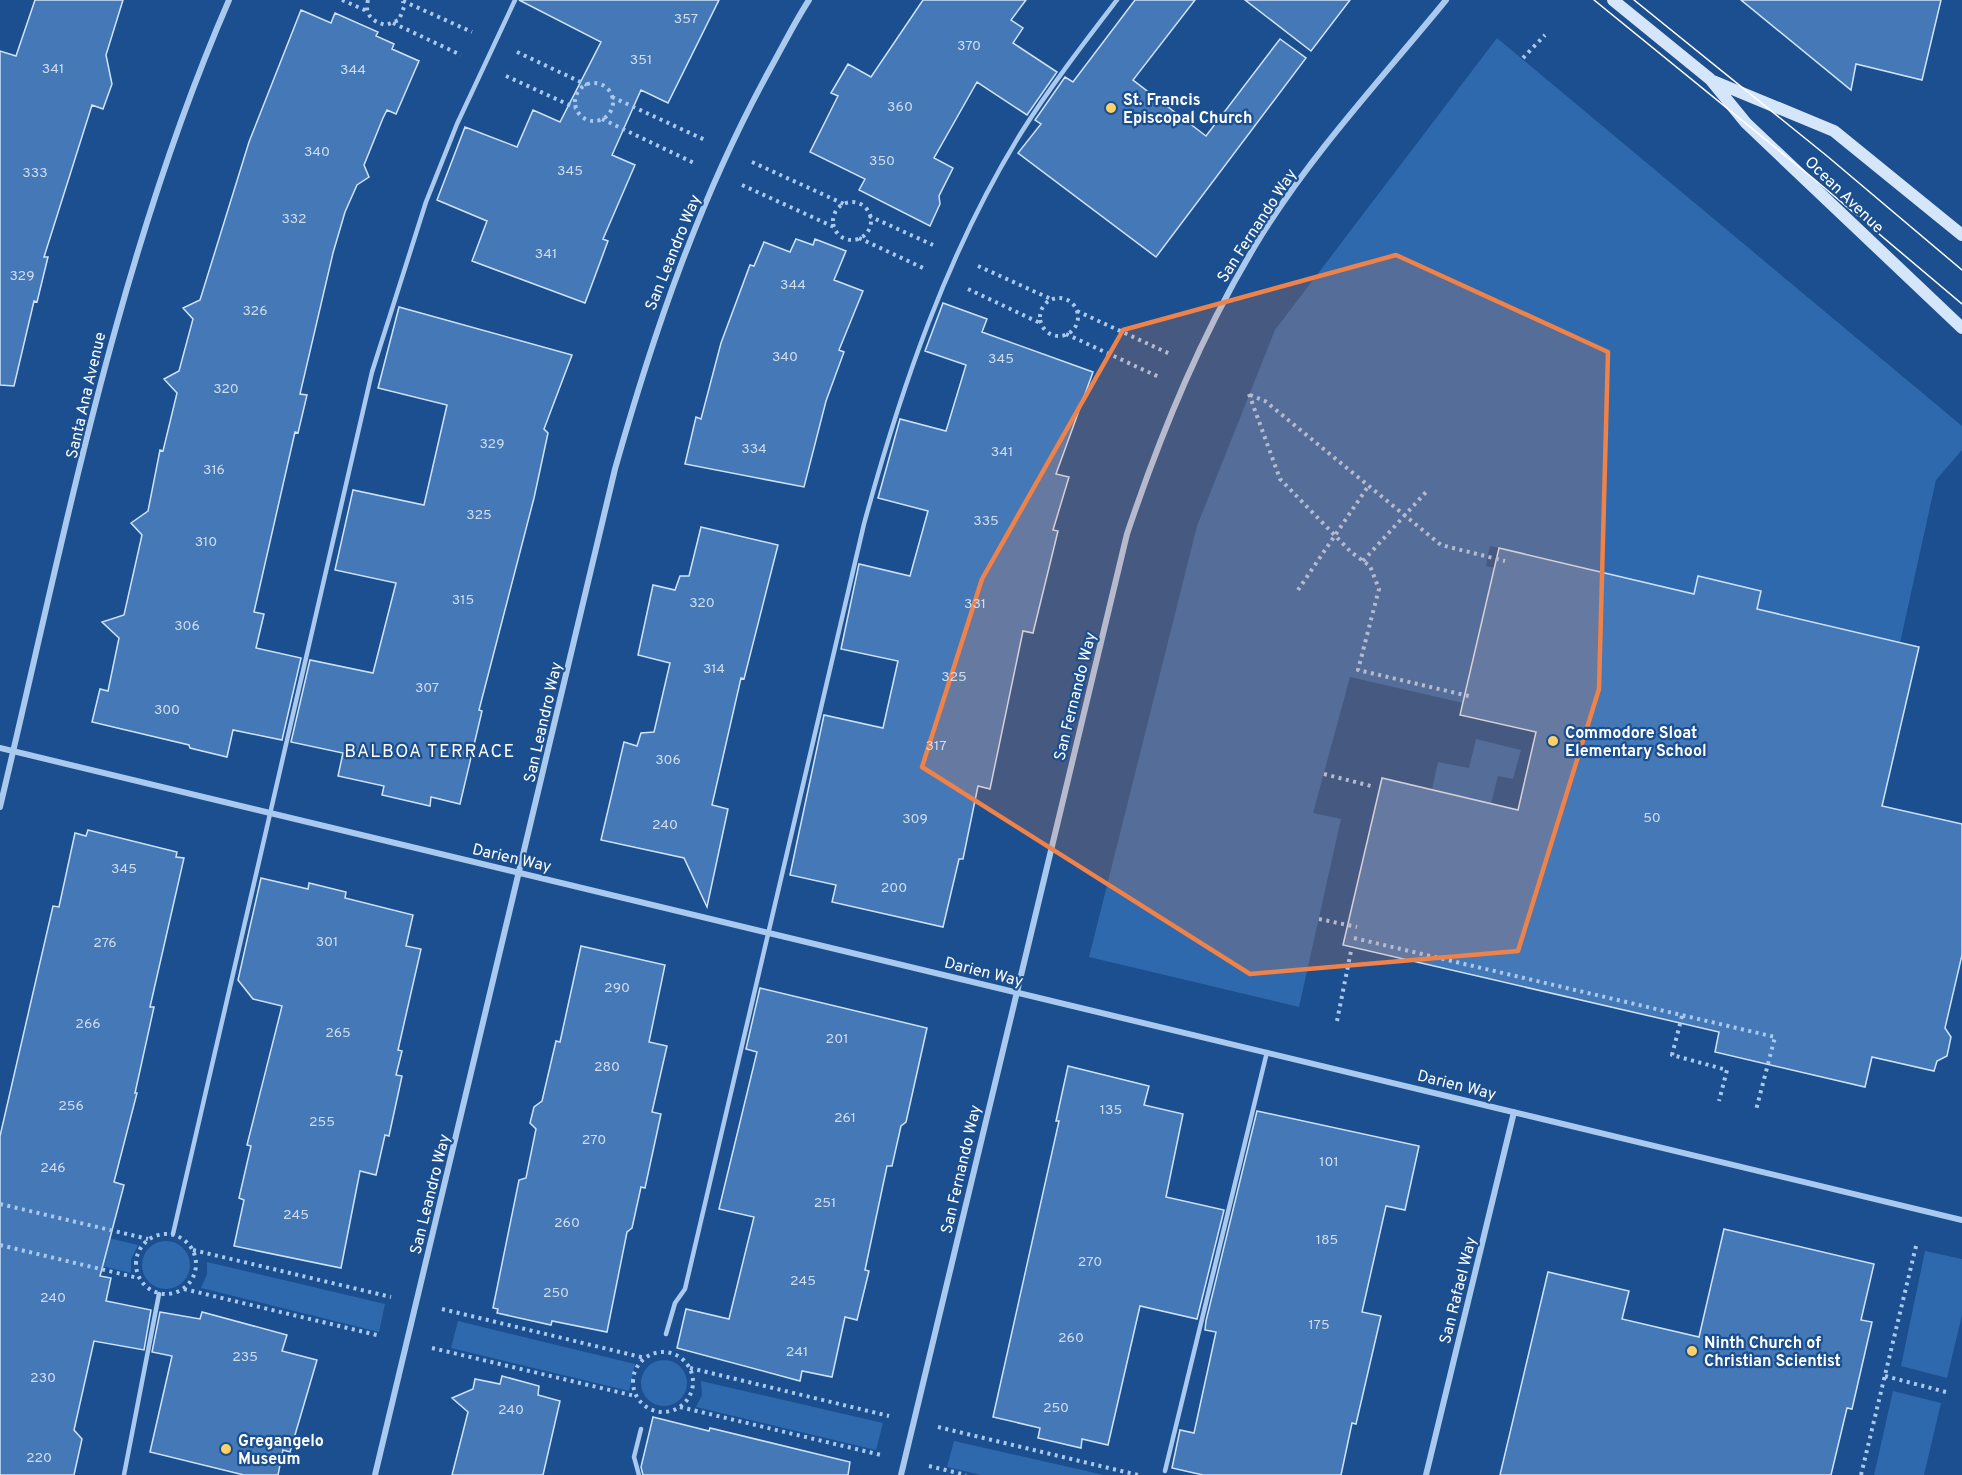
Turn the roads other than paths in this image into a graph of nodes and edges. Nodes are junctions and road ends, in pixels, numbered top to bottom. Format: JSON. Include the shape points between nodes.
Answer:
{"nodes":[{"id":1,"x":229,"y":0,"type":"edge"},
{"id":2,"x":514,"y":0,"type":"edge"},
{"id":3,"x":809,"y":0,"type":"edge"},
{"id":4,"x":1117,"y":0,"type":"edge"},
{"id":5,"x":1446,"y":0,"type":"edge"},
{"id":6,"x":1613,"y":0,"type":"edge"},
{"id":7,"x":1710,"y":79,"type":"junction"},
{"id":8,"x":1962,"y":235,"type":"edge"},
{"id":9,"x":1962,"y":328,"type":"edge"},
{"id":10,"x":0,"y":748,"type":"edge"},
{"id":11,"x":13,"y":751,"type":"junction"},
{"id":12,"x":0,"y":807,"type":"edge"},
{"id":13,"x":272,"y":814,"type":"junction"},
{"id":14,"x":520,"y":873,"type":"junction"},
{"id":15,"x":767,"y":932,"type":"junction"},
{"id":16,"x":1016,"y":992,"type":"junction"},
{"id":17,"x":1267,"y":1052,"type":"junction"},
{"id":18,"x":1514,"y":1112,"type":"junction"},
{"id":19,"x":1962,"y":1220,"type":"edge"},
{"id":20,"x":173,"y":1234,"type":"road end"},
{"id":21,"x":159,"y":1294,"type":"road end"},
{"id":22,"x":666,"y":1334,"type":"dead end"},
{"id":23,"x":641,"y":1429,"type":"dead end"},
{"id":24,"x":1165,"y":1471,"type":"dead end"},
{"id":25,"x":124,"y":1475,"type":"edge"},
{"id":26,"x":375,"y":1475,"type":"edge"},
{"id":27,"x":639,"y":1475,"type":"edge"},
{"id":28,"x":901,"y":1475,"type":"edge"},
{"id":29,"x":1426,"y":1475,"type":"edge"}],
"edges":[{"from":1,"to":11,"type":"street","name":"Santa Ana Avenue","via":[[176,131],[120,306]]},
{"from":2,"to":13,"type":"lane","via":[[457,124],[394,296],[372,372]]},
{"from":3,"to":14,"type":"street","name":"San Leandro Way","via":[[728,151],[661,316],[615,469]]},
{"from":4,"to":15,"type":"lane","via":[[1021,132],[986,195],[919,345],[889,432],[864,524]]},
{"from":5,"to":16,"type":"street","name":"San Fernando Way","via":[[1307,170],[1262,235],[1221,305],[1182,387],[1127,534]]},
{"from":6,"to":7,"type":"main road","name":"Ocean Avenue"},
{"from":7,"to":8,"type":"main road","name":"Ocean Avenue","via":[[1834,131]]},
{"from":7,"to":9,"type":"main road","name":"Ocean Avenue","via":[[1746,123]]},
{"from":10,"to":11,"type":"street","name":"Darien Way"},
{"from":11,"to":12,"type":"street","name":"Santa Ana Avenue"},
{"from":11,"to":13,"type":"street","name":"Darien Way"},
{"from":13,"to":14,"type":"street","name":"Darien Way"},
{"from":13,"to":20,"type":"lane"},
{"from":14,"to":15,"type":"street","name":"Darien Way"},
{"from":14,"to":26,"type":"street","name":"San Leandro Way"},
{"from":15,"to":16,"type":"street","name":"Darien Way"},
{"from":15,"to":22,"type":"lane","via":[[685,1289],[675,1303]]},
{"from":16,"to":17,"type":"street","name":"Darien Way"},
{"from":16,"to":28,"type":"street","name":"San Fernando Way"},
{"from":17,"to":18,"type":"street","name":"Darien Way"},
{"from":17,"to":24,"type":"lane"},
{"from":18,"to":19,"type":"street","name":"Darien Way"},
{"from":18,"to":29,"type":"street","name":"San Rafael Way"},
{"from":21,"to":25,"type":"lane"},
{"from":23,"to":27,"type":"lane","via":[[634,1457]]}]}
